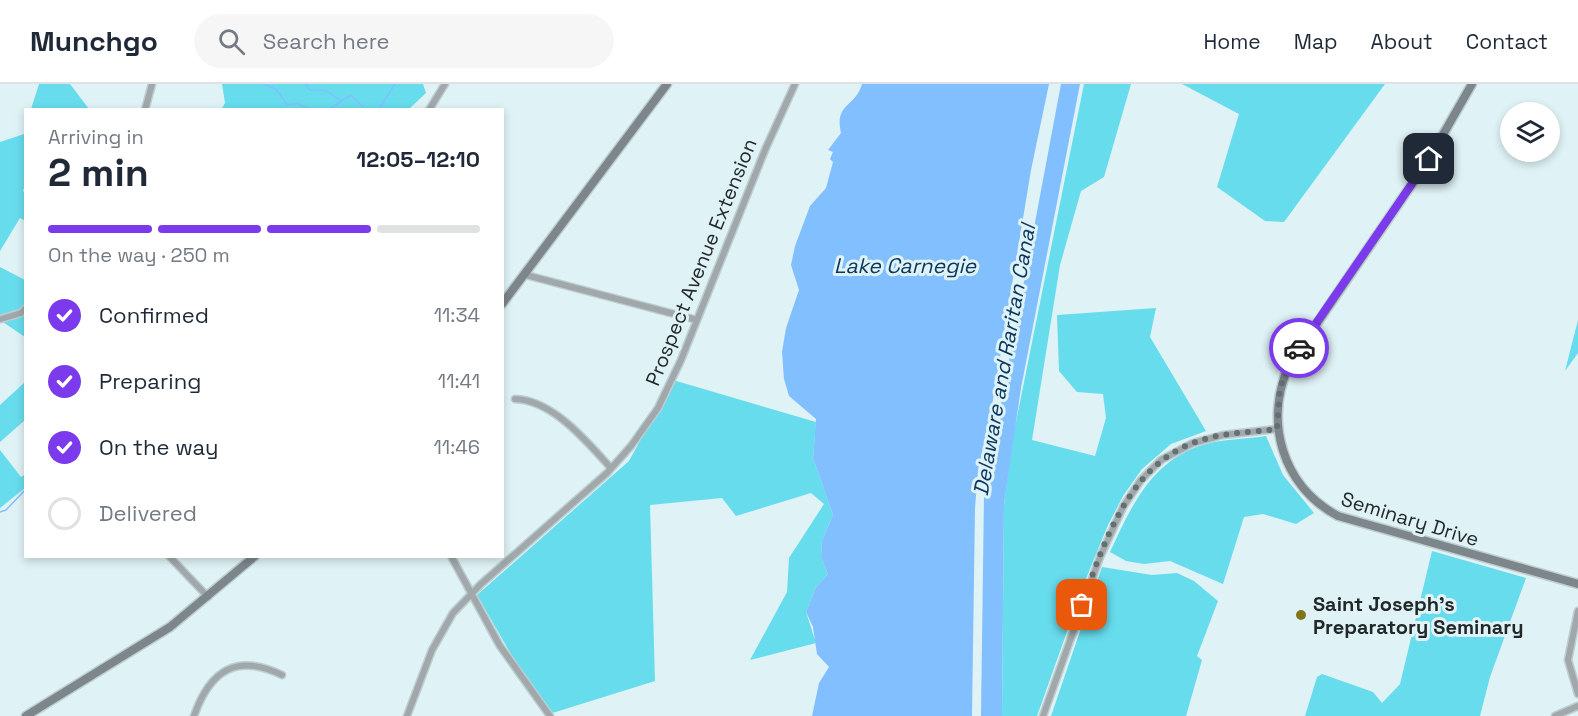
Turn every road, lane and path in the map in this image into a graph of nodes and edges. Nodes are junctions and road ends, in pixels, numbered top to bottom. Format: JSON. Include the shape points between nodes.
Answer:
{"nodes":[{"id":1,"x":152,"y":84,"type":"edge"},
{"id":2,"x":445,"y":84,"type":"edge"},
{"id":3,"x":666,"y":84,"type":"edge"},
{"id":4,"x":795,"y":84,"type":"edge"},
{"id":5,"x":1472,"y":84,"type":"edge"},
{"id":6,"x":146,"y":108,"type":"edge"},
{"id":7,"x":430,"y":108,"type":"edge"},
{"id":8,"x":526,"y":275,"type":"junction"},
{"id":9,"x":504,"y":302,"type":"edge"},
{"id":10,"x":24,"y":310,"type":"edge"},
{"id":11,"x":0,"y":320,"type":"edge"},
{"id":12,"x":697,"y":320,"type":"junction"},
{"id":13,"x":515,"y":399,"type":"dead end"},
{"id":14,"x":1277,"y":429,"type":"junction"},
{"id":15,"x":611,"y":468,"type":"junction"},
{"id":16,"x":171,"y":558,"type":"edge"},
{"id":17,"x":253,"y":558,"type":"edge"},
{"id":18,"x":452,"y":558,"type":"edge"},
{"id":19,"x":1578,"y":584,"type":"edge"},
{"id":20,"x":470,"y":593,"type":"junction"},
{"id":21,"x":208,"y":597,"type":"junction"},
{"id":22,"x":1578,"y":611,"type":"edge"},
{"id":23,"x":282,"y":675,"type":"dead end"},
{"id":24,"x":1578,"y":694,"type":"edge"},
{"id":25,"x":1578,"y":706,"type":"edge"},
{"id":26,"x":26,"y":716,"type":"edge"},
{"id":27,"x":194,"y":716,"type":"edge"},
{"id":28,"x":407,"y":716,"type":"edge"},
{"id":29,"x":550,"y":716,"type":"edge"},
{"id":30,"x":1043,"y":716,"type":"edge"},
{"id":31,"x":1555,"y":716,"type":"edge"}],
"edges":[{"from":1,"to":6,"type":"street"},
{"from":2,"to":7,"type":"street"},
{"from":3,"to":8,"type":"street"},
{"from":4,"to":12,"type":"street","name":"Prospect Avenue Extension"},
{"from":5,"to":14,"type":"street","name":"Seminary Drive","via":[[1429,159],[1290,363],[1280,387]]},
{"from":8,"to":9,"type":"street"},
{"from":8,"to":12,"type":"street"},
{"from":10,"to":11,"type":"street"},
{"from":12,"to":15,"type":"street","name":"Prospect Avenue Extension","via":[[658,408]]},
{"from":13,"to":15,"type":"street","via":[[530,399],[552,412]]},
{"from":14,"to":19,"type":"street","name":"Seminary Drive","via":[[1282,452],[1295,478],[1326,510],[1413,540]]},
{"from":14,"to":30,"type":"street","via":[[1193,443],[1161,460],[1141,480],[1123,507],[1100,557]]},
{"from":15,"to":20,"type":"street","name":"Prospect Avenue Extension"},
{"from":16,"to":21,"type":"street"},
{"from":17,"to":21,"type":"street"},
{"from":18,"to":20,"type":"street"},
{"from":20,"to":28,"type":"street","name":"Prospect Avenue Extension","via":[[432,650]]},
{"from":20,"to":29,"type":"street","via":[[500,646]]},
{"from":21,"to":26,"type":"street","via":[[140,648]]},
{"from":22,"to":24,"type":"street","via":[[1568,660]]},
{"from":23,"to":27,"type":"street","via":[[264,666],[231,666],[214,681]]},
{"from":25,"to":31,"type":"street"}]}
